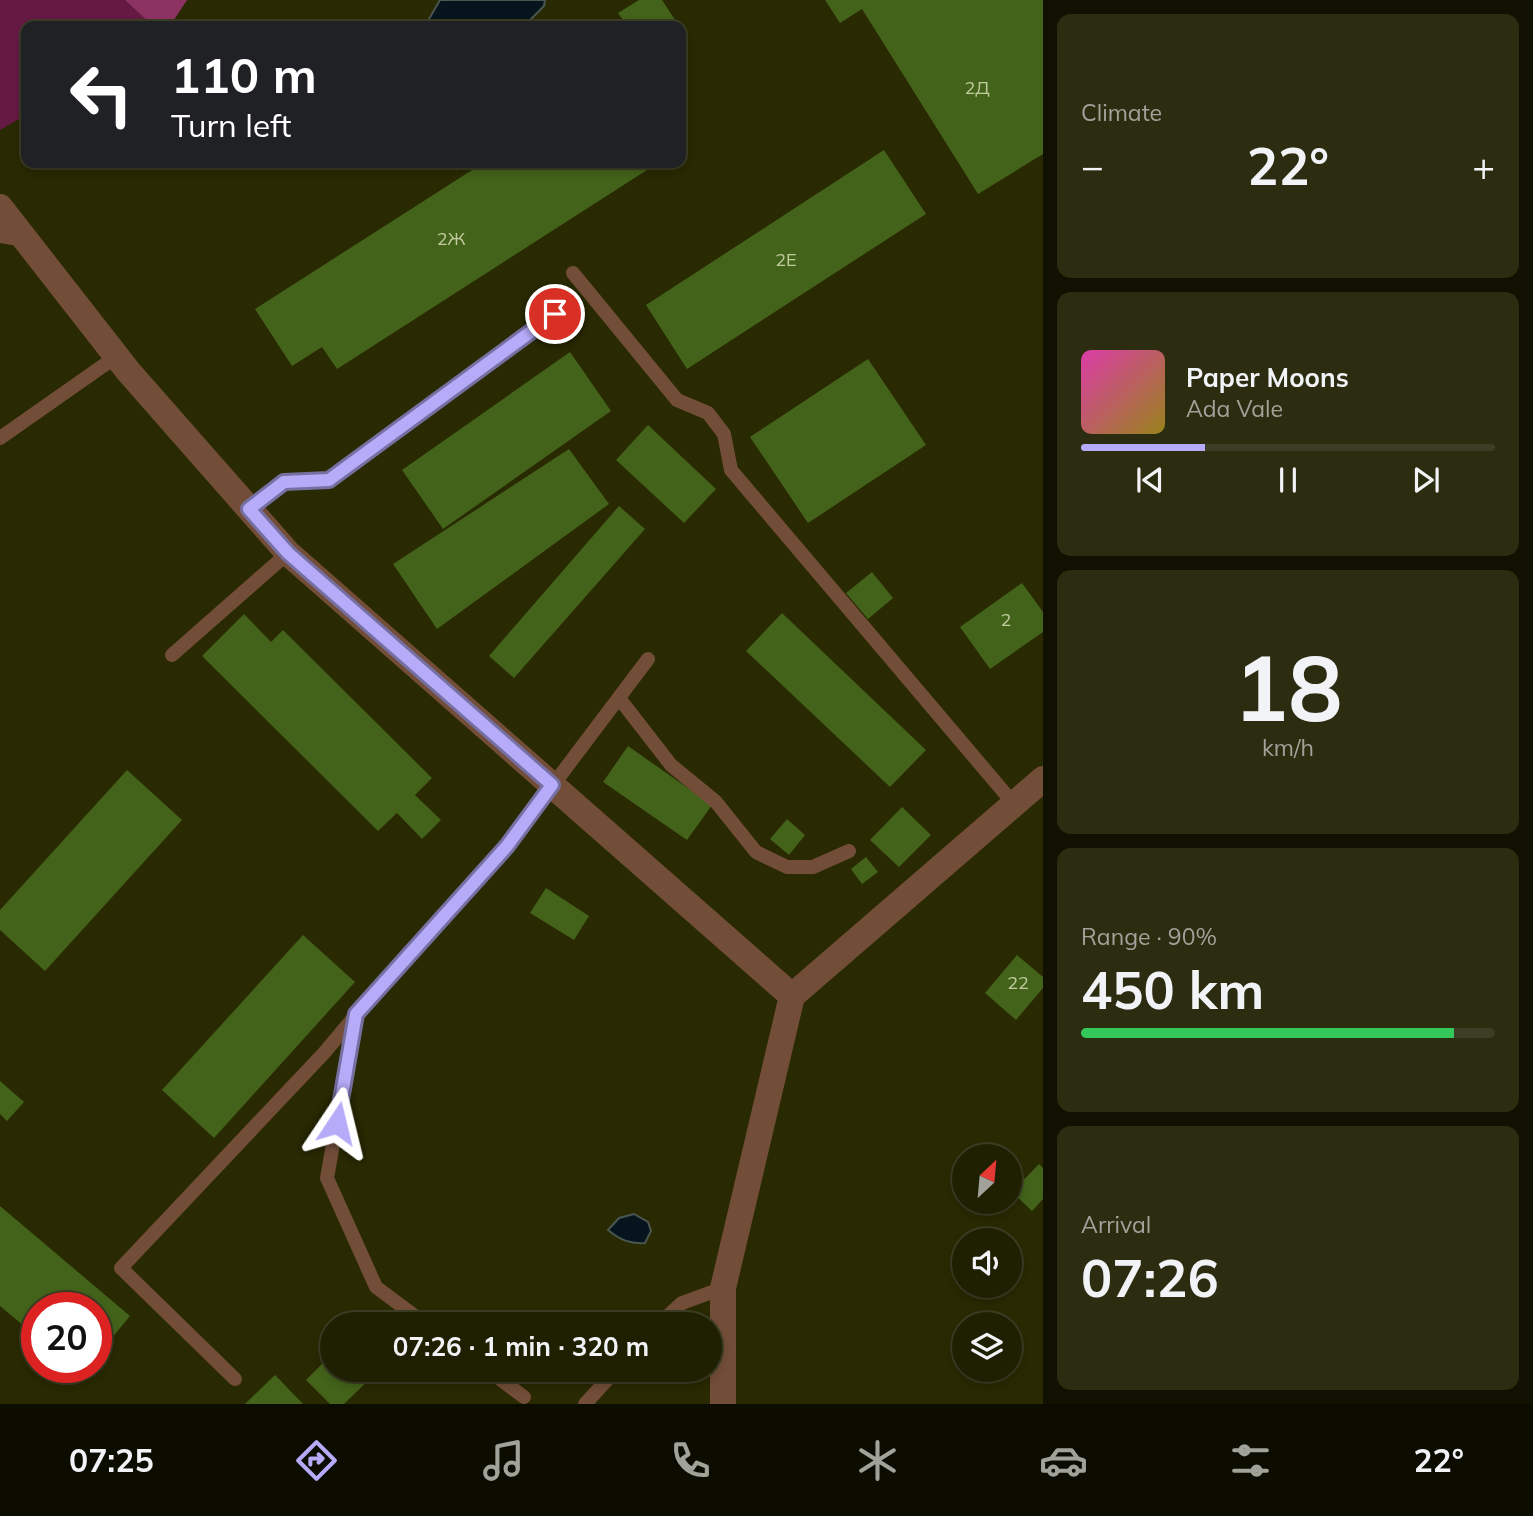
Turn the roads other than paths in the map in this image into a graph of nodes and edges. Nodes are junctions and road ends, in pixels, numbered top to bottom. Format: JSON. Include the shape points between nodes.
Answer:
{"nodes":[{"id":1,"x":0,"y":206,"type":"edge"},
{"id":2,"x":13,"y":238,"type":"edge"},
{"id":3,"x":573,"y":273,"type":"dead end"},
{"id":4,"x":555,"y":314,"type":"dead end"},
{"id":5,"x":117,"y":356,"type":"junction"},
{"id":6,"x":0,"y":438,"type":"edge"},
{"id":7,"x":249,"y":509,"type":"junction"},
{"id":8,"x":288,"y":553,"type":"junction"},
{"id":9,"x":172,"y":655,"type":"dead end"},
{"id":10,"x":648,"y":659,"type":"dead end"},
{"id":11,"x":619,"y":698,"type":"junction"},
{"id":12,"x":1043,"y":779,"type":"edge"},
{"id":13,"x":552,"y":785,"type":"junction"},
{"id":14,"x":1014,"y":804,"type":"junction"},
{"id":15,"x":849,"y":851,"type":"dead end"},
{"id":16,"x":792,"y":996,"type":"junction"},
{"id":17,"x":356,"y":1014,"type":"junction"},
{"id":18,"x":723,"y":1288,"type":"junction"},
{"id":19,"x":410,"y":1312,"type":"edge"},
{"id":20,"x":672,"y":1312,"type":"edge"},
{"id":21,"x":235,"y":1379,"type":"dead end"},
{"id":22,"x":504,"y":1382,"type":"edge"},
{"id":23,"x":605,"y":1382,"type":"edge"},
{"id":24,"x":524,"y":1397,"type":"dead end"},
{"id":25,"x":584,"y":1404,"type":"edge"},
{"id":26,"x":723,"y":1404,"type":"edge"}],
"edges":[{"from":1,"to":2,"type":"street"},
{"from":2,"to":5,"type":"street"},
{"from":3,"to":14,"type":"lane","via":[[677,400],[708,413],[724,434],[731,471]]},
{"from":4,"to":7,"type":"lane","via":[[329,480],[284,482]]},
{"from":5,"to":6,"type":"lane"},
{"from":5,"to":7,"type":"street"},
{"from":7,"to":8,"type":"street"},
{"from":8,"to":9,"type":"lane"},
{"from":8,"to":13,"type":"street"},
{"from":10,"to":11,"type":"lane"},
{"from":11,"to":13,"type":"lane"},
{"from":11,"to":15,"type":"lane","via":[[671,765],[716,802],[756,852],[787,867],[813,867]]},
{"from":12,"to":14,"type":"street"},
{"from":13,"to":16,"type":"street"},
{"from":13,"to":17,"type":"lane","via":[[507,846]]},
{"from":14,"to":16,"type":"street"},
{"from":16,"to":18,"type":"street"},
{"from":17,"to":19,"type":"lane","via":[[327,1178],[376,1287]]},
{"from":17,"to":21,"type":"lane","via":[[121,1268]]},
{"from":18,"to":20,"type":"lane","via":[[682,1303]]},
{"from":18,"to":26,"type":"street"},
{"from":22,"to":24,"type":"lane"},
{"from":23,"to":25,"type":"lane"}]}
